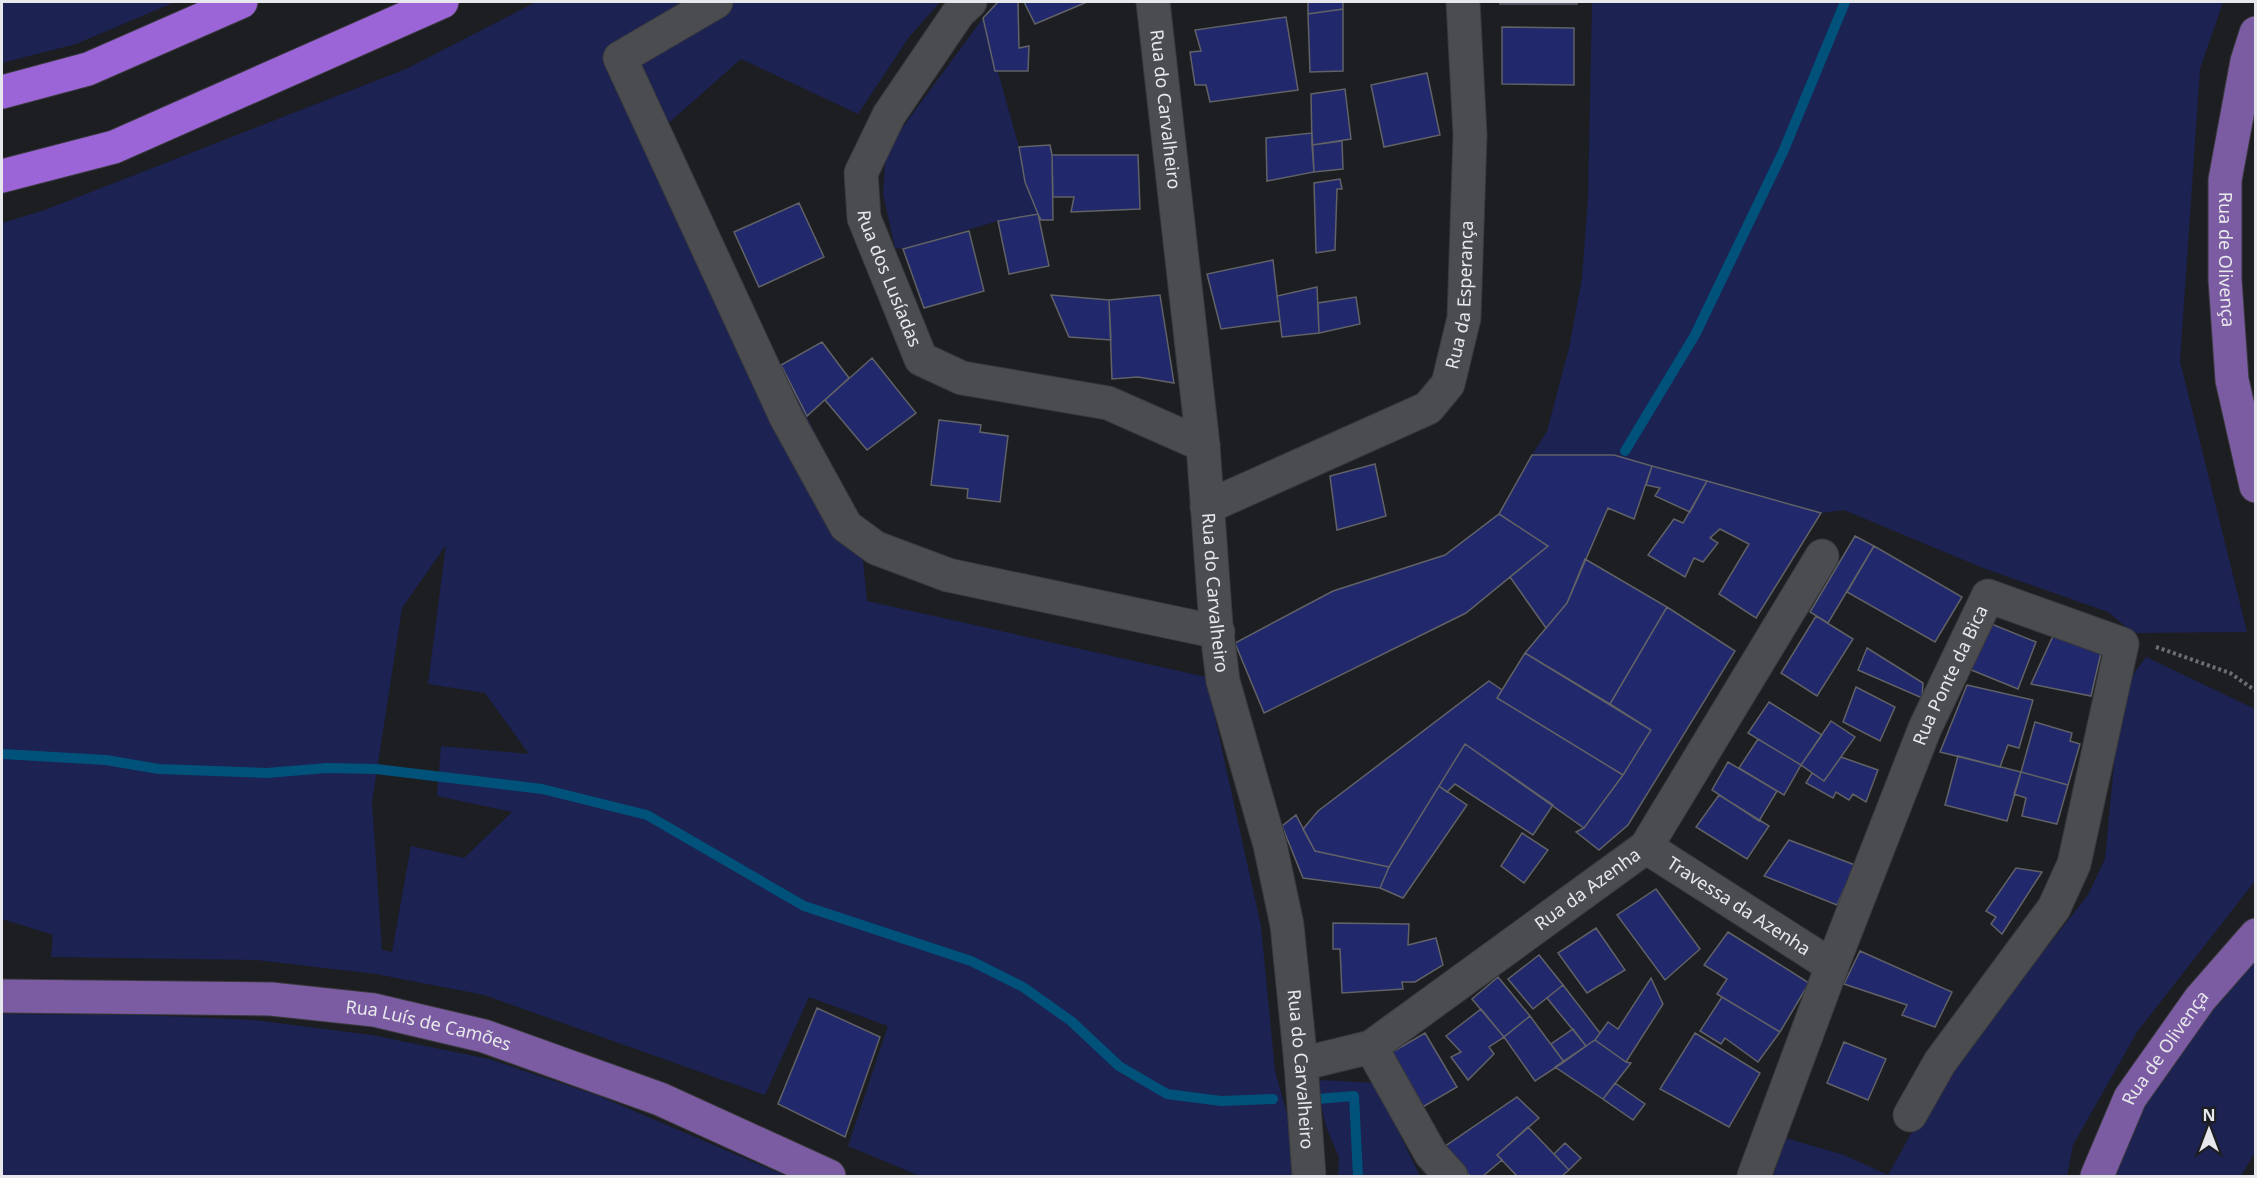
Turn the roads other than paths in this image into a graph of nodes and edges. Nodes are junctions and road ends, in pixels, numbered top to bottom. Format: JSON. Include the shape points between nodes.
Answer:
{"nodes":[{"id":1,"x":242,"y":2,"type":"edge"},
{"id":2,"x":442,"y":2,"type":"edge"},
{"id":3,"x":716,"y":2,"type":"edge"},
{"id":4,"x":970,"y":2,"type":"edge"},
{"id":5,"x":1153,"y":2,"type":"edge"},
{"id":6,"x":1463,"y":2,"type":"edge"},
{"id":7,"x":2256,"y":33,"type":"edge"},
{"id":8,"x":2,"y":92,"type":"edge"},
{"id":9,"x":2,"y":176,"type":"edge"},
{"id":10,"x":1203,"y":445,"type":"junction"},
{"id":11,"x":2256,"y":486,"type":"edge"},
{"id":12,"x":1207,"y":507,"type":"junction"},
{"id":13,"x":1822,"y":556,"type":"dead end"},
{"id":14,"x":1218,"y":632,"type":"junction"},
{"id":15,"x":1646,"y":847,"type":"junction"},
{"id":16,"x":2256,"y":935,"type":"edge"},
{"id":17,"x":1832,"y":966,"type":"junction"},
{"id":18,"x":2,"y":996,"type":"edge"},
{"id":19,"x":1371,"y":1047,"type":"junction"},
{"id":20,"x":1301,"y":1064,"type":"junction"},
{"id":21,"x":1910,"y":1115,"type":"dead end"},
{"id":22,"x":829,"y":1176,"type":"edge"},
{"id":23,"x":1309,"y":1176,"type":"edge"},
{"id":24,"x":1451,"y":1176,"type":"edge"},
{"id":25,"x":1754,"y":1176,"type":"edge"},
{"id":26,"x":2097,"y":1176,"type":"edge"}],
"edges":[{"from":1,"to":8,"type":"highway","via":[[88,69]]},
{"from":2,"to":9,"type":"highway","via":[[114,147]]},
{"from":3,"to":14,"type":"street","via":[[620,58],[786,417],[846,526],[876,548],[948,574]]},
{"from":4,"to":10,"type":"street","name":"Rua dos Lusíadas","via":[[959,12],[889,115],[861,173],[864,218],[921,359],[962,378],[1108,403]]},
{"from":5,"to":10,"type":"street","name":"Rua do Carvalheiro"},
{"from":6,"to":12,"type":"street","name":"Rua da Esperança","via":[[1470,135],[1464,318],[1448,384],[1428,408]]},
{"from":7,"to":11,"type":"main road","name":"Rua de Olivença","via":[[2247,61],[2225,180],[2225,280],[2232,380]]},
{"from":10,"to":12,"type":"street","name":"Rua do Carvalheiro"},
{"from":12,"to":14,"type":"street","name":"Rua do Carvalheiro"},
{"from":13,"to":15,"type":"street","name":"Rua da Azenha"},
{"from":14,"to":20,"type":"street","name":"Rua do Carvalheiro","via":[[1223,681],[1270,845],[1287,925]]},
{"from":15,"to":17,"type":"street","name":"Travessa da Azenha"},
{"from":15,"to":19,"type":"street","name":"Rua da Azenha"},
{"from":16,"to":26,"type":"main road","name":"Rua de Olivença","via":[[2200,999],[2130,1098]]},
{"from":17,"to":21,"type":"street","name":"Rua Ponte da Bica","via":[[1925,728],[1988,596],[2122,644],[2070,873],[2054,908],[1940,1062]]},
{"from":17,"to":25,"type":"street","name":"Rua Ponte da Bica"},
{"from":18,"to":22,"type":"main road","name":"Rua Luís de Camões","via":[[271,999],[374,1010],[484,1036],[649,1095]]},
{"from":19,"to":20,"type":"street","name":"Rua da Azenha"},
{"from":19,"to":24,"type":"street","via":[[1431,1154]]},
{"from":20,"to":23,"type":"street","name":"Rua do Carvalheiro"}]}
